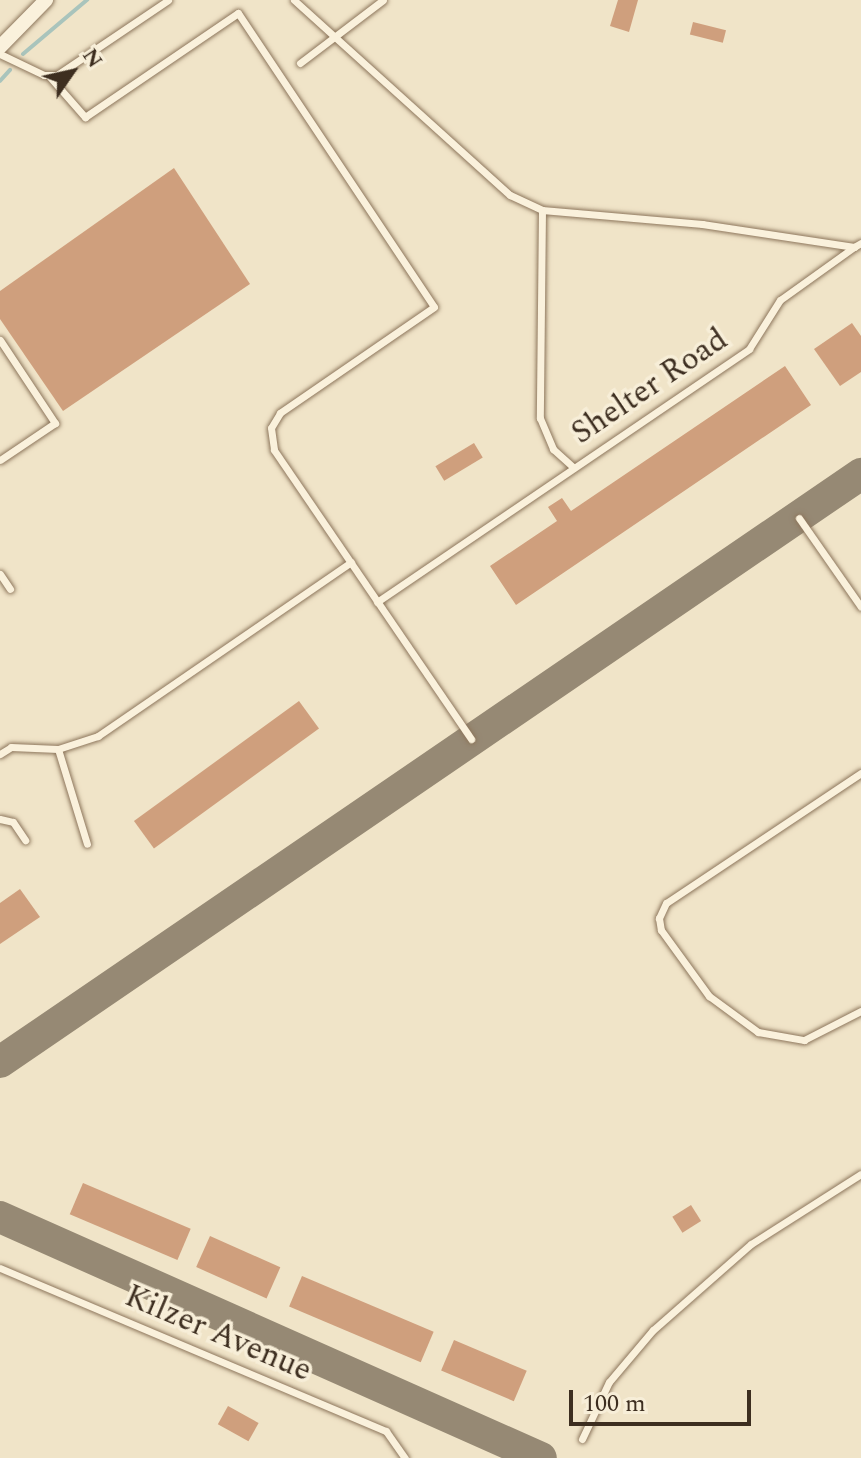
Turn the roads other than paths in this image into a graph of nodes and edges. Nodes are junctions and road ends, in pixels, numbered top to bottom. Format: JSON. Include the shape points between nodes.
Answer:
{"nodes":[{"id":1,"x":46,"y":0,"type":"edge"},
{"id":2,"x":168,"y":0,"type":"edge"},
{"id":3,"x":294,"y":0,"type":"edge"},
{"id":4,"x":383,"y":0,"type":"edge"},
{"id":5,"x":335,"y":35,"type":"junction"},
{"id":6,"x":0,"y":47,"type":"edge"},
{"id":7,"x":0,"y":54,"type":"edge"},
{"id":8,"x":300,"y":63,"type":"dead end"},
{"id":9,"x":49,"y":76,"type":"junction"},
{"id":10,"x":542,"y":210,"type":"junction"},
{"id":11,"x":858,"y":245,"type":"edge"},
{"id":12,"x":0,"y":340,"type":"edge"},
{"id":13,"x":0,"y":460,"type":"edge"},
{"id":14,"x":574,"y":468,"type":"junction"},
{"id":15,"x":799,"y":518,"type":"dead end"},
{"id":16,"x":351,"y":562,"type":"junction"},
{"id":17,"x":0,"y":574,"type":"edge"},
{"id":18,"x":10,"y":589,"type":"dead end"},
{"id":19,"x":377,"y":602,"type":"junction"},
{"id":20,"x":861,"y":607,"type":"edge"},
{"id":21,"x":471,"y":739,"type":"dead end"},
{"id":22,"x":58,"y":749,"type":"junction"},
{"id":23,"x":0,"y":754,"type":"edge"},
{"id":24,"x":861,"y":773,"type":"edge"},
{"id":25,"x":0,"y":819,"type":"edge"},
{"id":26,"x":25,"y":840,"type":"dead end"},
{"id":27,"x":87,"y":844,"type":"dead end"},
{"id":28,"x":861,"y":1011,"type":"edge"},
{"id":29,"x":861,"y":1174,"type":"edge"},
{"id":30,"x":0,"y":1268,"type":"edge"},
{"id":31,"x":582,"y":1439,"type":"dead end"},
{"id":32,"x":405,"y":1458,"type":"edge"}],
"edges":[{"from":1,"to":6,"type":"street"},
{"from":2,"to":9,"type":"lane"},
{"from":3,"to":5,"type":"lane","name":"Shelter Road"},
{"from":4,"to":5,"type":"lane"},
{"from":5,"to":8,"type":"lane"},
{"from":5,"to":10,"type":"lane","name":"Shelter Road","via":[[510,195]]},
{"from":7,"to":9,"type":"lane"},
{"from":9,"to":16,"type":"lane","via":[[85,117],[238,13],[434,307],[280,413],[271,428],[274,450]]},
{"from":10,"to":11,"type":"lane","name":"Shelter Road"},
{"from":10,"to":14,"type":"lane","name":"Shelter Road","via":[[540,418],[553,449]]},
{"from":11,"to":14,"type":"lane","name":"Shelter Road","via":[[780,300],[749,349]]},
{"from":12,"to":13,"type":"lane","via":[[55,423]]},
{"from":14,"to":19,"type":"lane","name":"Shelter Road"},
{"from":15,"to":20,"type":"lane"},
{"from":16,"to":19,"type":"lane"},
{"from":16,"to":22,"type":"lane","via":[[98,736]]},
{"from":17,"to":18,"type":"lane"},
{"from":19,"to":21,"type":"lane"},
{"from":22,"to":23,"type":"lane","via":[[11,747]]},
{"from":22,"to":27,"type":"lane"},
{"from":24,"to":28,"type":"lane","via":[[666,903],[659,918],[661,930],[709,996],[758,1032],[804,1040]]},
{"from":25,"to":26,"type":"lane","via":[[13,822]]},
{"from":29,"to":31,"type":"lane","via":[[751,1244],[653,1330],[609,1382]]},
{"from":30,"to":32,"type":"lane","name":"Kilzer Avenue","via":[[386,1431]]}]}
